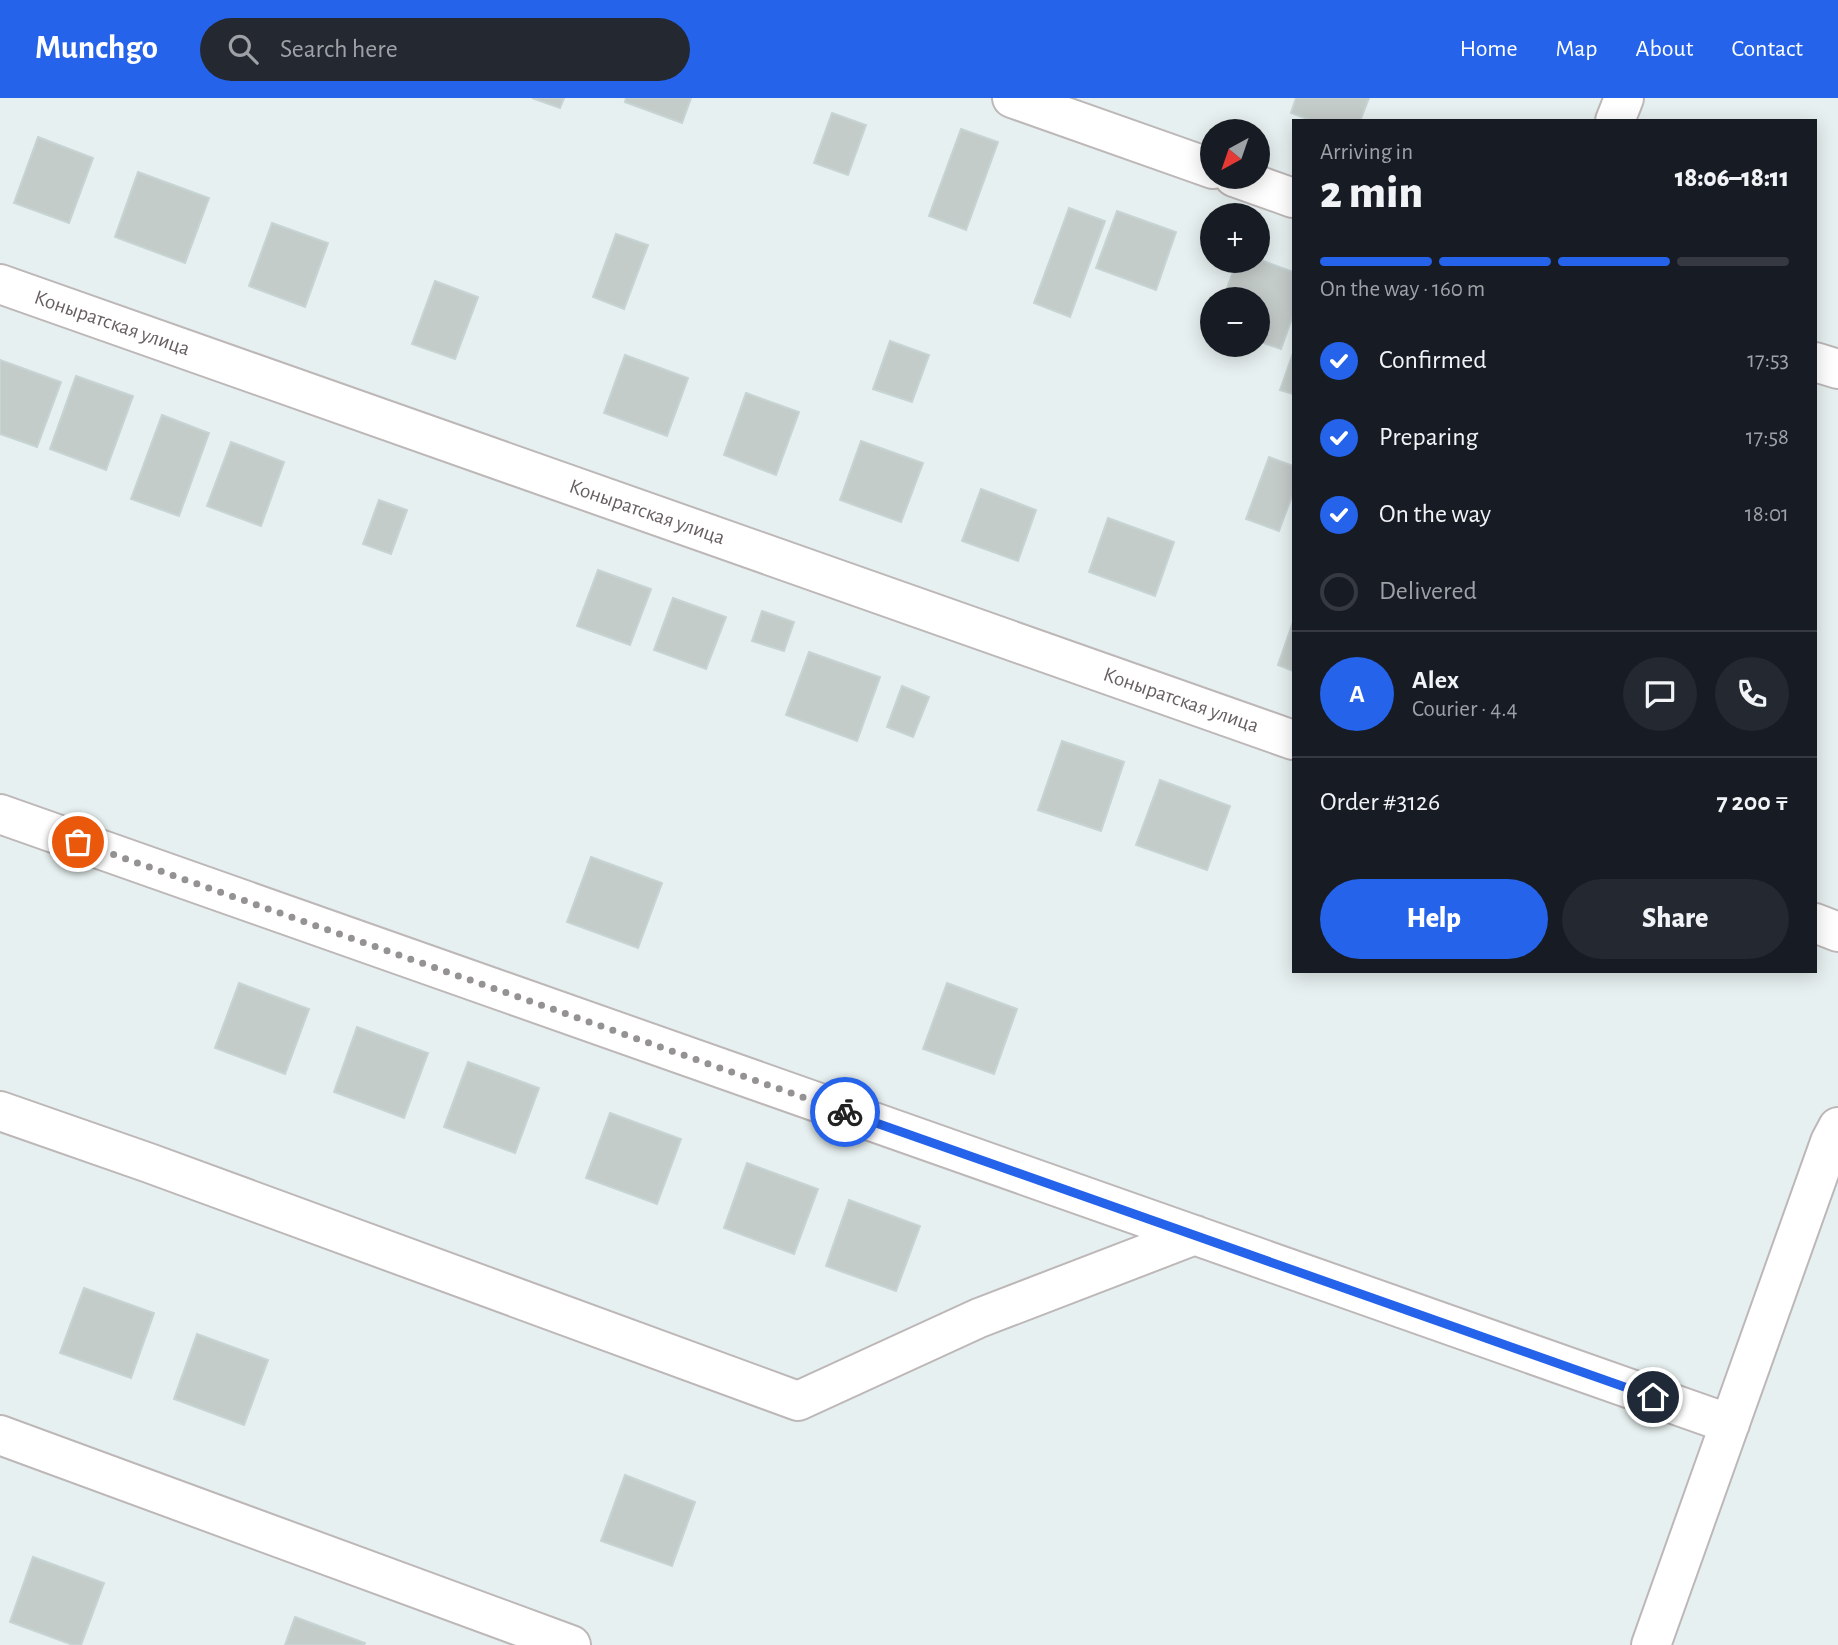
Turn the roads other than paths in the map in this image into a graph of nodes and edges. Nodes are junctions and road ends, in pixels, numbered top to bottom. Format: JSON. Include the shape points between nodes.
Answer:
{"nodes":[{"id":1,"x":1012,"y":98,"type":"edge"},
{"id":2,"x":1624,"y":98,"type":"edge"},
{"id":3,"x":1616,"y":119,"type":"edge"},
{"id":4,"x":1200,"y":164,"type":"edge"},
{"id":5,"x":1268,"y":189,"type":"edge"},
{"id":6,"x":1292,"y":198,"type":"edge"},
{"id":7,"x":0,"y":284,"type":"edge"},
{"id":8,"x":1817,"y":363,"type":"edge"},
{"id":9,"x":1838,"y":369,"type":"edge"},
{"id":10,"x":1292,"y":740,"type":"edge"},
{"id":11,"x":0,"y":814,"type":"edge"},
{"id":12,"x":1817,"y":924,"type":"edge"},
{"id":13,"x":1838,"y":932,"type":"edge"},
{"id":14,"x":0,"y":1111,"type":"edge"},
{"id":15,"x":1838,"y":1127,"type":"edge"},
{"id":16,"x":1195,"y":1235,"type":"junction"},
{"id":17,"x":1730,"y":1423,"type":"junction"},
{"id":18,"x":0,"y":1435,"type":"edge"},
{"id":19,"x":571,"y":1645,"type":"edge"},
{"id":20,"x":1651,"y":1645,"type":"edge"}],
"edges":[{"from":1,"to":4,"type":"street"},
{"from":2,"to":3,"type":"street"},
{"from":5,"to":6,"type":"street"},
{"from":7,"to":10,"type":"street","name":"Коныратская улица"},
{"from":8,"to":9,"type":"street"},
{"from":11,"to":16,"type":"street"},
{"from":12,"to":13,"type":"street"},
{"from":14,"to":16,"type":"street","via":[[799,1401],[979,1318]]},
{"from":15,"to":17,"type":"street"},
{"from":16,"to":17,"type":"street"},
{"from":17,"to":20,"type":"street"},
{"from":18,"to":19,"type":"street"}]}
